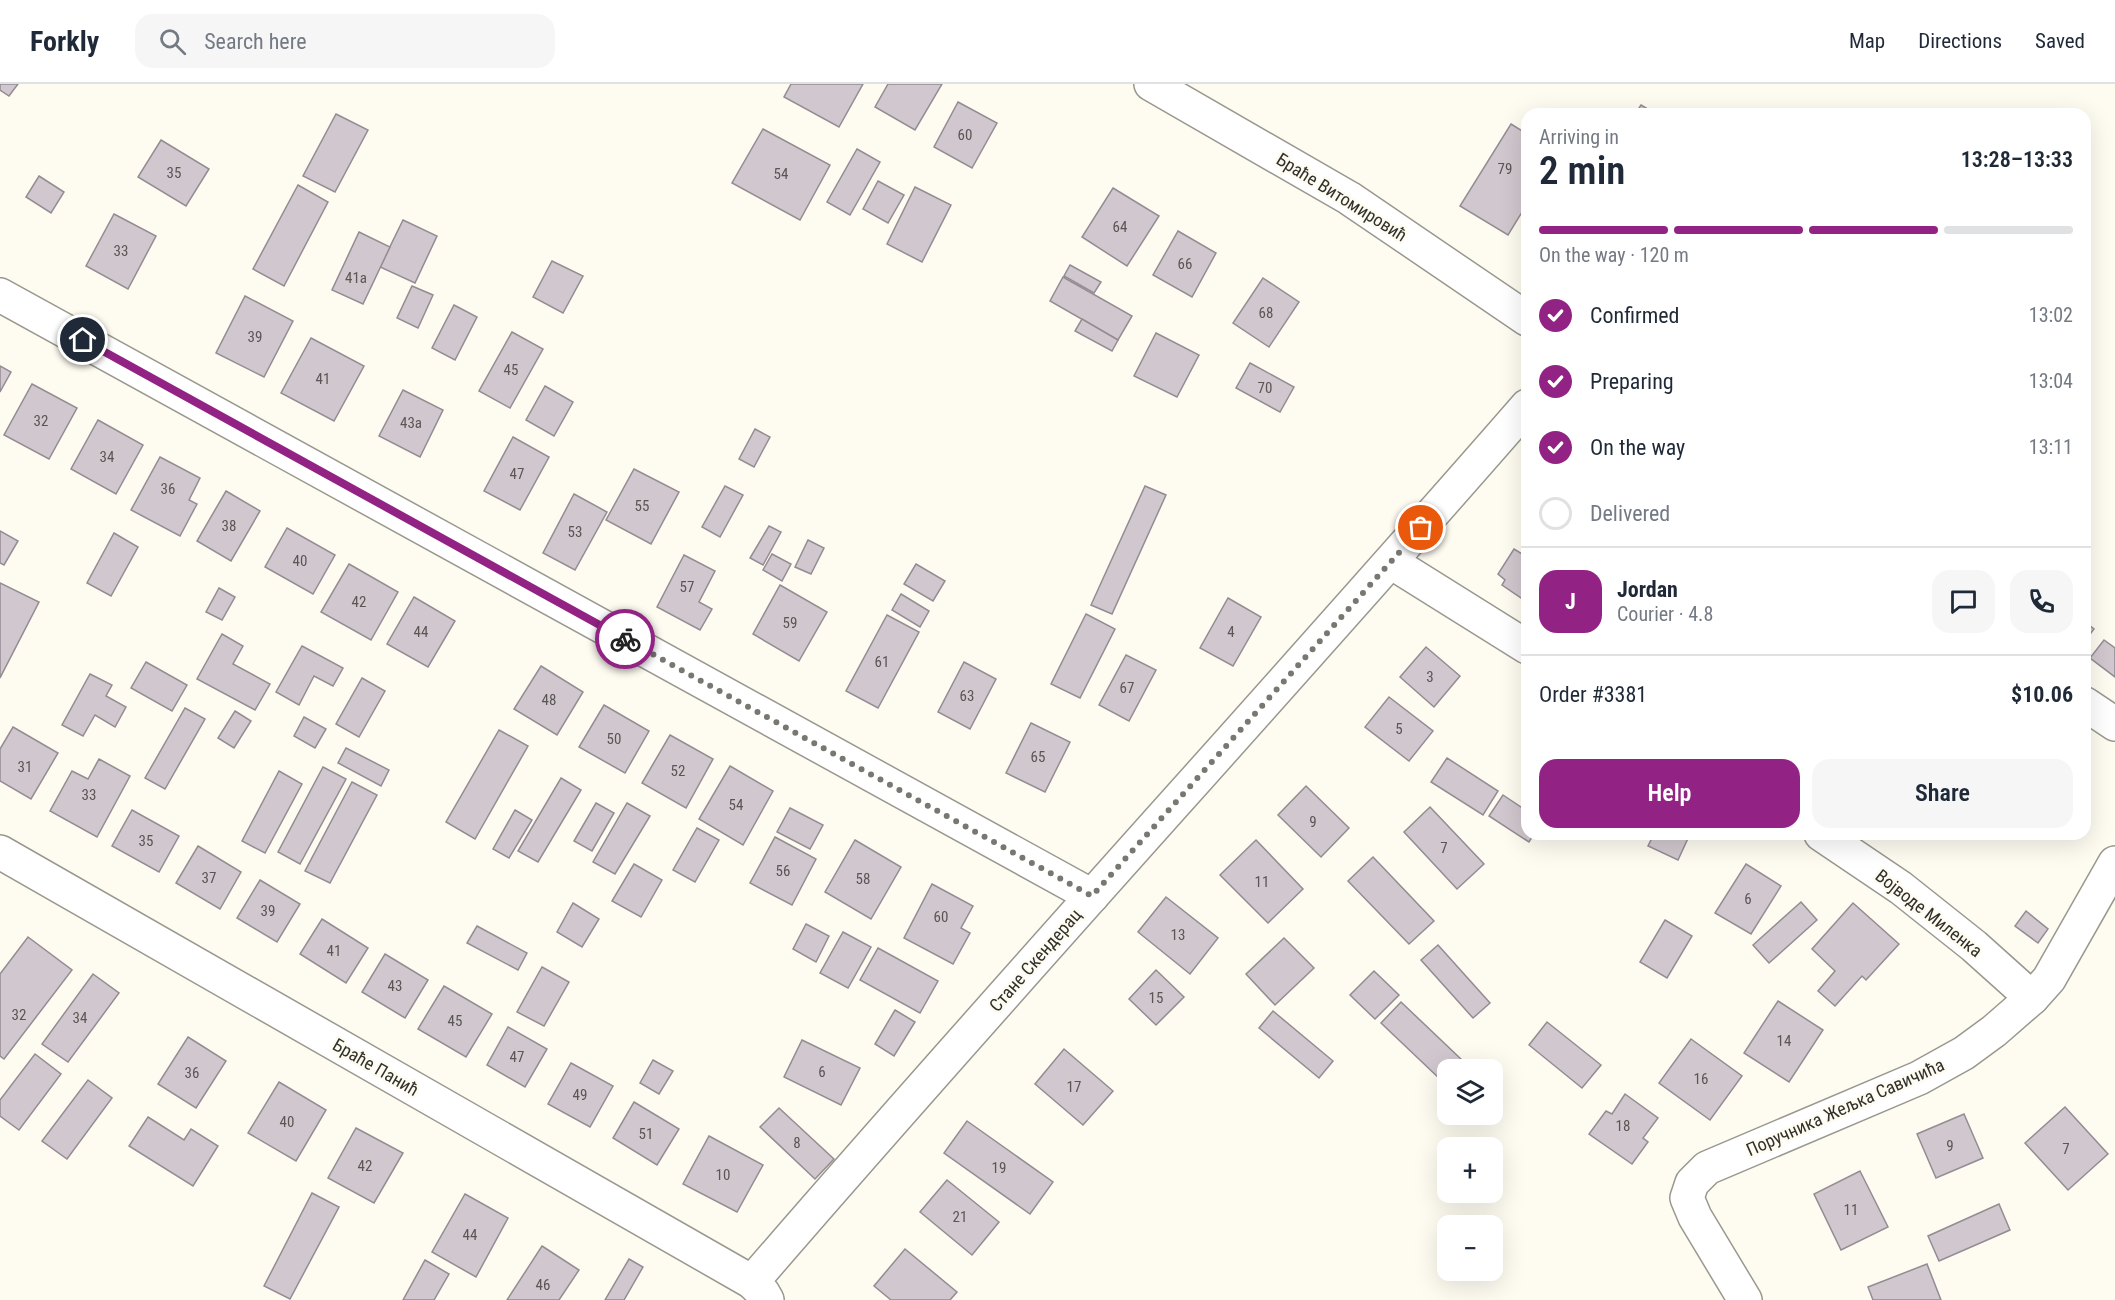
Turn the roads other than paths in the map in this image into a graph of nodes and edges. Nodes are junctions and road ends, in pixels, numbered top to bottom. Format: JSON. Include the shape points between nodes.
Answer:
{"nodes":[{"id":1,"x":1151,"y":84,"type":"edge"},
{"id":2,"x":0,"y":295,"type":"edge"},
{"id":3,"x":1521,"y":315,"type":"edge"},
{"id":4,"x":1521,"y":413,"type":"edge"},
{"id":5,"x":1391,"y":562,"type":"junction"},
{"id":6,"x":1521,"y":643,"type":"edge"},
{"id":7,"x":2091,"y":708,"type":"edge"},
{"id":8,"x":2115,"y":724,"type":"edge"},
{"id":9,"x":1830,"y":840,"type":"edge"},
{"id":10,"x":0,"y":852,"type":"edge"},
{"id":11,"x":2115,"y":863,"type":"edge"},
{"id":12,"x":1092,"y":896,"type":"junction"},
{"id":13,"x":2032,"y":998,"type":"junction"},
{"id":14,"x":759,"y":1291,"type":"edge"},
{"id":15,"x":1745,"y":1300,"type":"edge"}],
"edges":[{"from":1,"to":3,"type":"street","name":"Браће Витомировић","via":[[1349,198]]},
{"from":2,"to":12,"type":"street"},
{"from":4,"to":5,"type":"street","name":"Стане Скендерац"},
{"from":5,"to":6,"type":"street"},
{"from":5,"to":12,"type":"street","name":"Стане Скендерац"},
{"from":7,"to":8,"type":"street"},
{"from":9,"to":13,"type":"street","name":"Војводе Миленка","via":[[1901,888]]},
{"from":10,"to":14,"type":"street","name":"Браће Панић"},
{"from":11,"to":13,"type":"street","name":"Поручника Жељка Савичића","via":[[2049,979]]},
{"from":12,"to":14,"type":"street","name":"Стане Скендерац"},
{"from":13,"to":15,"type":"street","name":"Поручника Жељка Савичића","via":[[1994,1032],[1919,1078],[1707,1168],[1692,1183],[1687,1198],[1695,1217]]}]}
